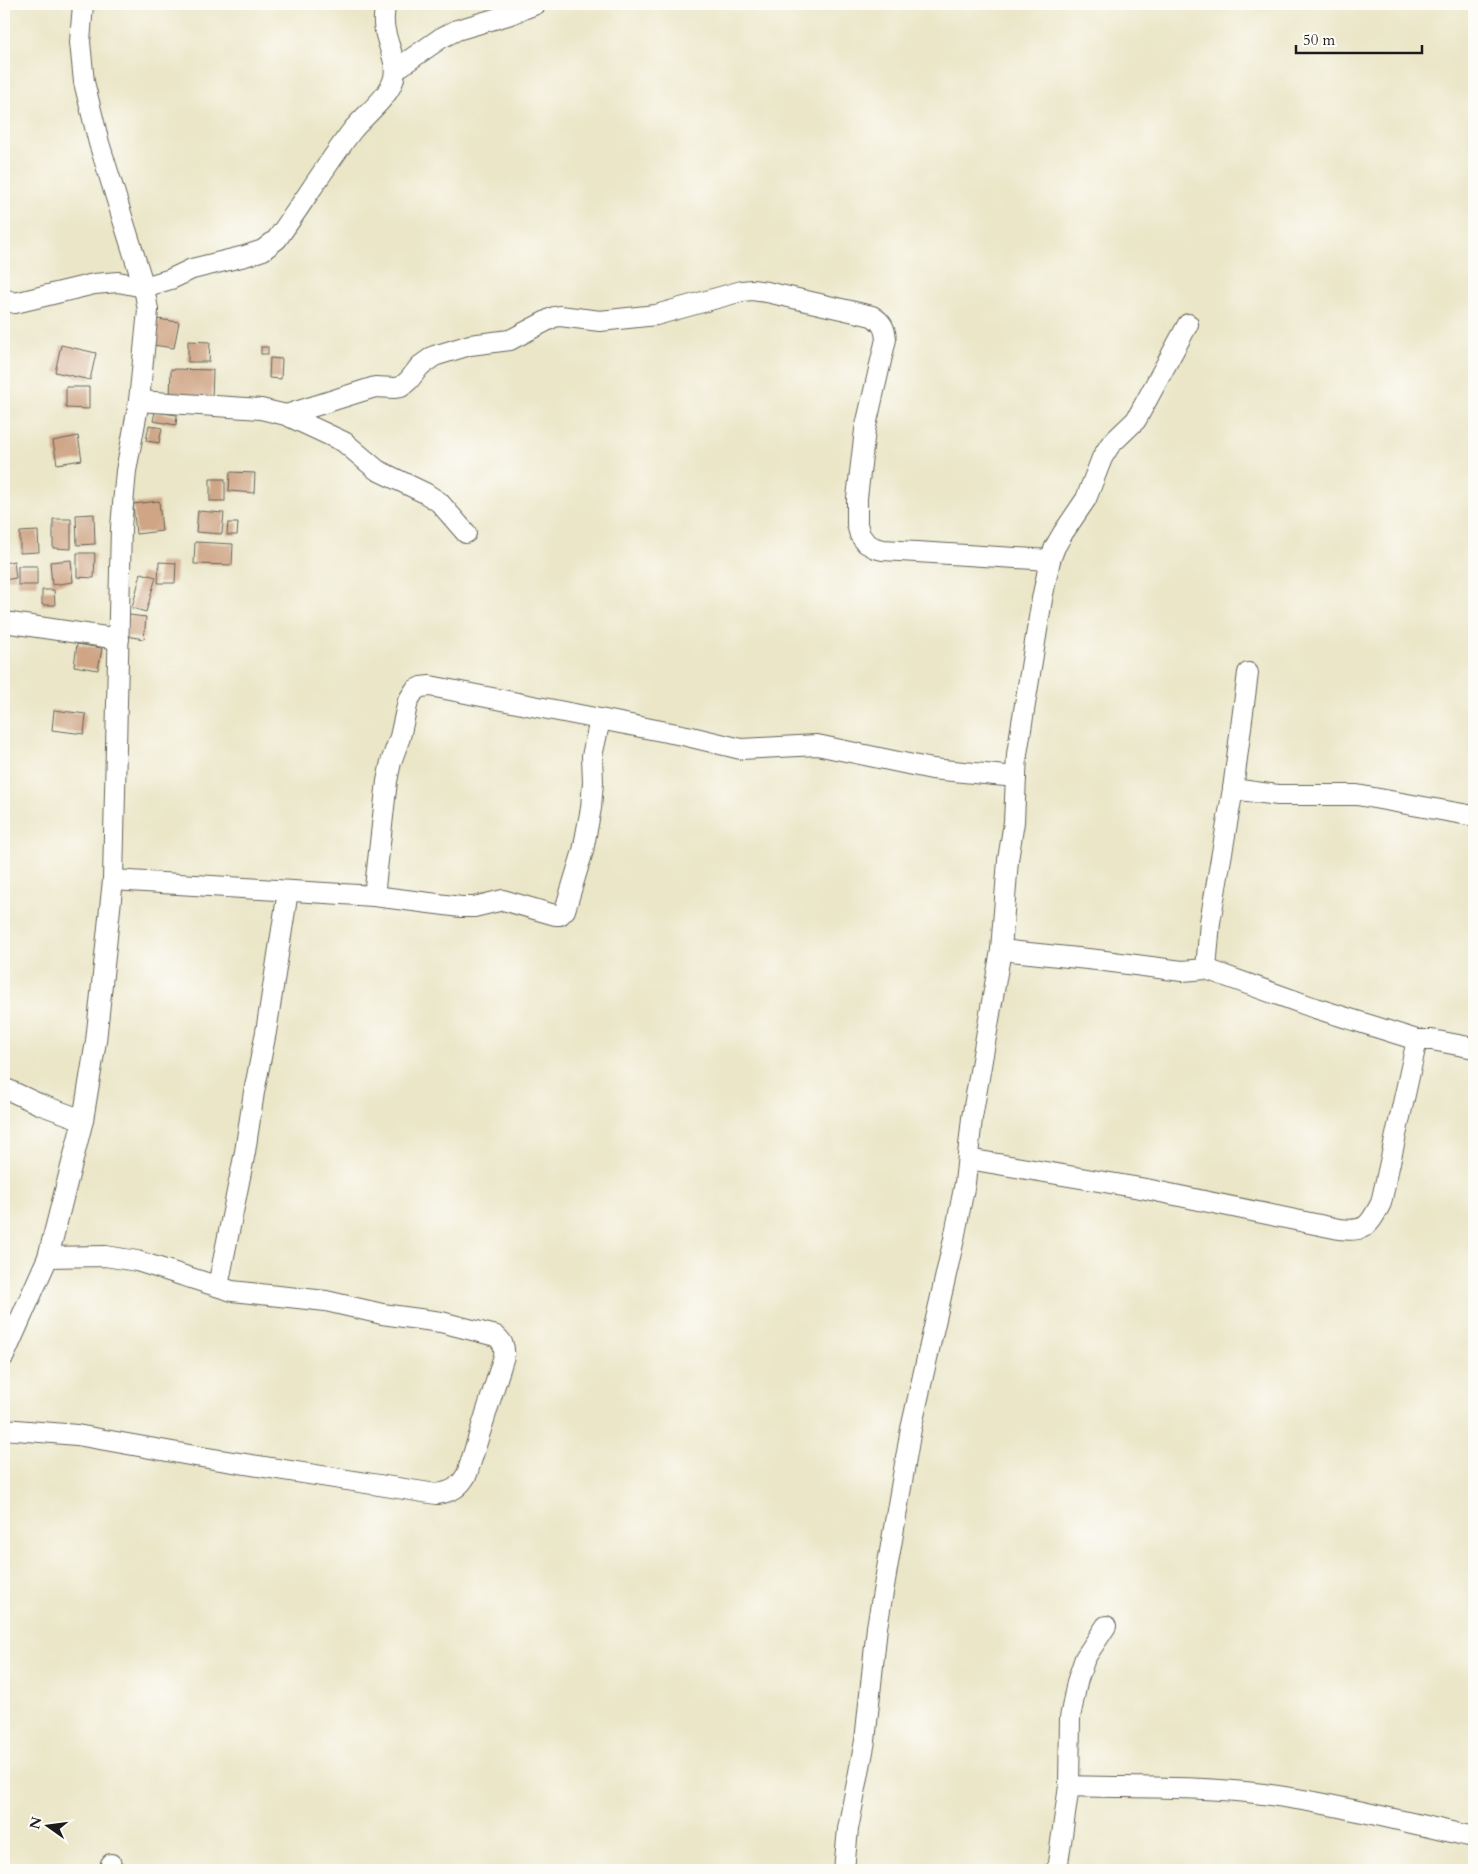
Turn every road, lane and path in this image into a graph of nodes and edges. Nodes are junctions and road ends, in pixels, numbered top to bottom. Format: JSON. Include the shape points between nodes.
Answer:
{"nodes":[{"id":1,"x":83,"y":4,"type":"edge"},
{"id":2,"x":386,"y":4,"type":"edge"},
{"id":3,"x":536,"y":4,"type":"edge"},
{"id":4,"x":395,"y":70,"type":"junction"},
{"id":5,"x":144,"y":287,"type":"junction"},
{"id":6,"x":4,"y":299,"type":"edge"},
{"id":7,"x":1188,"y":324,"type":"dead end"},
{"id":8,"x":139,"y":401,"type":"junction"},
{"id":9,"x":286,"y":415,"type":"junction"},
{"id":10,"x":466,"y":533,"type":"dead end"},
{"id":11,"x":1050,"y":560,"type":"junction"},
{"id":12,"x":4,"y":622,"type":"edge"},
{"id":13,"x":119,"y":639,"type":"junction"},
{"id":14,"x":1248,"y":673,"type":"dead end"},
{"id":15,"x":600,"y":720,"type":"junction"},
{"id":16,"x":1016,"y":777,"type":"junction"},
{"id":17,"x":1233,"y":790,"type":"junction"},
{"id":18,"x":1474,"y":816,"type":"edge"},
{"id":19,"x":112,"y":880,"type":"junction"},
{"id":20,"x":288,"y":891,"type":"junction"},
{"id":21,"x":374,"y":896,"type":"junction"},
{"id":22,"x":1000,"y":950,"type":"junction"},
{"id":23,"x":1206,"y":969,"type":"junction"},
{"id":24,"x":1417,"y":1040,"type":"junction"},
{"id":25,"x":1474,"y":1048,"type":"edge"},
{"id":26,"x":4,"y":1088,"type":"edge"},
{"id":27,"x":83,"y":1120,"type":"junction"},
{"id":28,"x":968,"y":1159,"type":"junction"},
{"id":29,"x":48,"y":1257,"type":"junction"},
{"id":30,"x":218,"y":1286,"type":"junction"},
{"id":31,"x":10,"y":1322,"type":"edge"},
{"id":32,"x":4,"y":1356,"type":"edge"},
{"id":33,"x":4,"y":1429,"type":"edge"},
{"id":34,"x":1106,"y":1626,"type":"dead end"},
{"id":35,"x":1070,"y":1786,"type":"junction"},
{"id":36,"x":1474,"y":1837,"type":"edge"},
{"id":37,"x":844,"y":1870,"type":"edge"},
{"id":38,"x":1057,"y":1870,"type":"edge"}],
"edges":[{"from":1,"to":5,"type":"street","via":[[80,42],[84,82],[99,143]]},
{"from":2,"to":4,"type":"street","via":[[383,22]]},
{"from":3,"to":4,"type":"street","via":[[508,16],[457,30]]},
{"from":4,"to":5,"type":"street","via":[[394,81],[352,131],[276,239],[263,250],[192,269]]},
{"from":5,"to":6,"type":"street","via":[[108,282],[15,303]]},
{"from":5,"to":8,"type":"street","via":[[148,310]]},
{"from":7,"to":11,"type":"street","via":[[1136,420],[1110,444],[1086,499],[1063,532]]},
{"from":8,"to":9,"type":"street","via":[[261,409]]},
{"from":8,"to":13,"type":"street","via":[[126,471],[121,527]]},
{"from":9,"to":10,"type":"street","via":[[344,442],[377,470],[439,502]]},
{"from":9,"to":11,"type":"street","via":[[375,387],[401,387],[434,356],[470,345],[510,340],[554,317],[600,321],[631,318],[742,291],[767,292],[872,316],[885,330],[886,339],[865,430],[858,498],[857,524],[866,543],[883,550]]},
{"from":11,"to":16,"type":"street","via":[[1027,687]]},
{"from":12,"to":13,"type":"street"},
{"from":13,"to":19,"type":"street"},
{"from":14,"to":17,"type":"street"},
{"from":15,"to":16,"type":"street","via":[[741,748],[817,745],[932,769]]},
{"from":15,"to":21,"type":"street","via":[[592,756],[594,782],[583,850],[565,910],[560,914],[503,900],[461,907]]},
{"from":15,"to":21,"type":"street","via":[[430,686],[415,690],[408,701],[389,772]]},
{"from":16,"to":22,"type":"street"},
{"from":17,"to":18,"type":"street","via":[[1278,796],[1357,795]]},
{"from":17,"to":23,"type":"street","via":[[1212,907]]},
{"from":19,"to":20,"type":"street"},
{"from":19,"to":27,"type":"street","via":[[96,1041]]},
{"from":20,"to":21,"type":"street"},
{"from":20,"to":30,"type":"street","via":[[245,1152]]},
{"from":22,"to":23,"type":"street","via":[[1182,971]]},
{"from":22,"to":28,"type":"street"},
{"from":23,"to":24,"type":"street","via":[[1314,1008]]},
{"from":24,"to":25,"type":"street"},
{"from":24,"to":28,"type":"street","via":[[1381,1203],[1372,1221],[1356,1231],[1146,1189]]},
{"from":26,"to":27,"type":"street"},
{"from":27,"to":29,"type":"street"},
{"from":28,"to":37,"type":"street","via":[[954,1239],[911,1429],[879,1618],[865,1741],[848,1829]]},
{"from":29,"to":30,"type":"street","via":[[105,1256],[137,1261]]},
{"from":29,"to":31,"type":"street"},
{"from":30,"to":33,"type":"street","via":[[243,1293],[326,1302],[441,1322],[496,1336],[502,1341],[504,1356],[461,1485],[436,1494],[77,1435]]},
{"from":31,"to":32,"type":"street"},
{"from":34,"to":35,"type":"street","via":[[1085,1658],[1077,1682],[1070,1718]]},
{"from":35,"to":36,"type":"street","via":[[1195,1788],[1263,1794],[1379,1815]]},
{"from":35,"to":38,"type":"street"}]}
